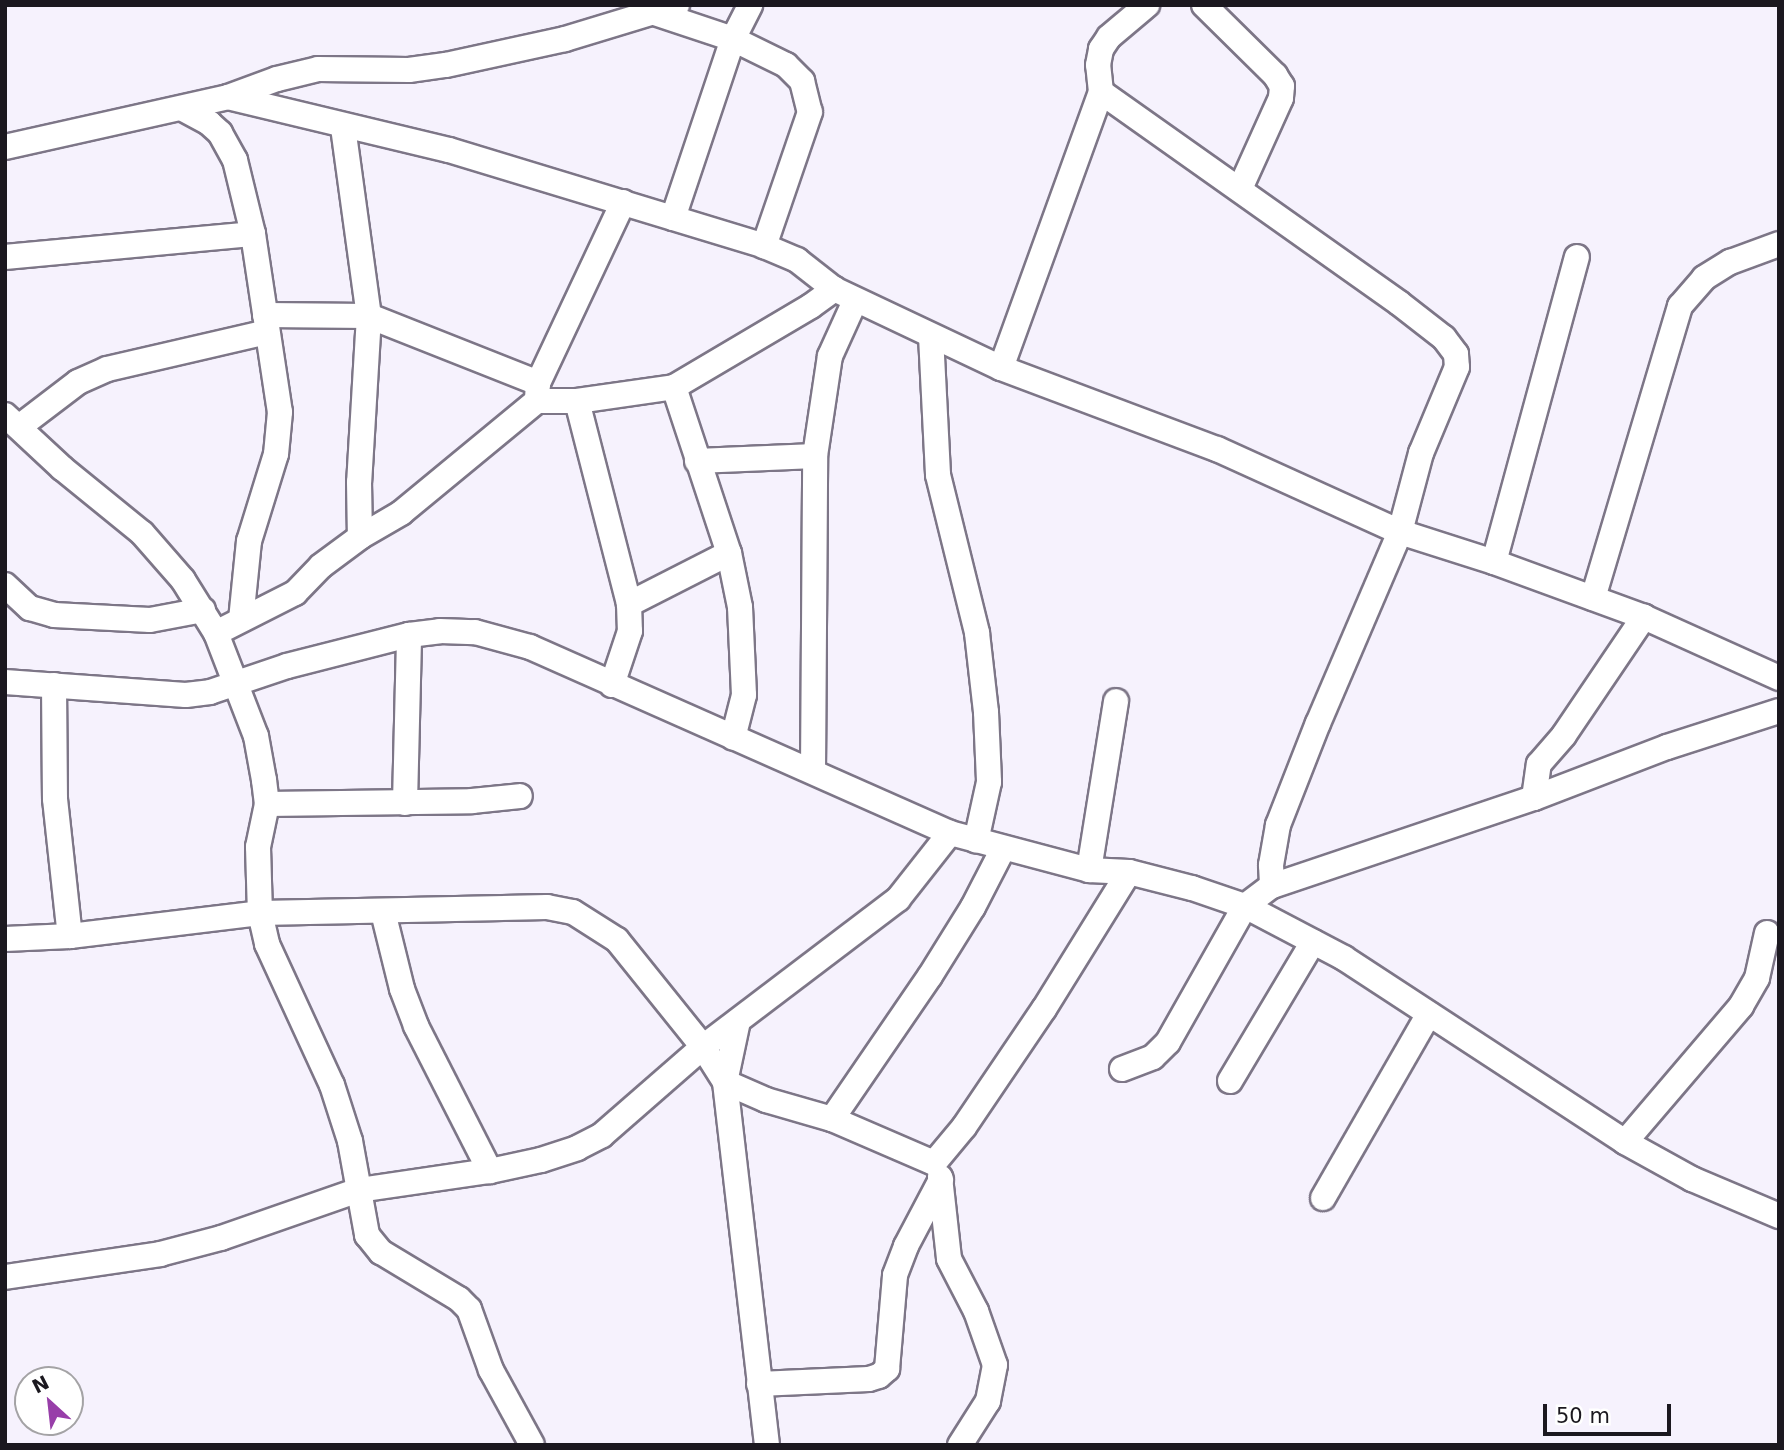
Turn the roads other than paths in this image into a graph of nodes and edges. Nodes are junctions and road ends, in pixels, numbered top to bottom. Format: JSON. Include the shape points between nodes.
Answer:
{"nodes":[{"id":1,"x":677,"y":5,"type":"edge"},
{"id":2,"x":750,"y":5,"type":"edge"},
{"id":3,"x":1147,"y":5,"type":"edge"},
{"id":4,"x":1204,"y":5,"type":"edge"},
{"id":5,"x":651,"y":9,"type":"edge"},
{"id":6,"x":733,"y":39,"type":"junction"},
{"id":7,"x":1101,"y":92,"type":"junction"},
{"id":8,"x":228,"y":97,"type":"junction"},
{"id":9,"x":183,"y":109,"type":"junction"},
{"id":10,"x":343,"y":127,"type":"junction"},
{"id":11,"x":5,"y":147,"type":"edge"},
{"id":12,"x":1240,"y":190,"type":"junction"},
{"id":13,"x":623,"y":202,"type":"junction"},
{"id":14,"x":673,"y":218,"type":"junction"},
{"id":15,"x":253,"y":234,"type":"junction"},
{"id":16,"x":1779,"y":244,"type":"edge"},
{"id":17,"x":764,"y":246,"type":"junction"},
{"id":18,"x":5,"y":257,"type":"edge"},
{"id":19,"x":1577,"y":257,"type":"dead end"},
{"id":20,"x":845,"y":295,"type":"junction"},
{"id":21,"x":369,"y":316,"type":"junction"},
{"id":22,"x":266,"y":323,"type":"junction"},
{"id":23,"x":932,"y":336,"type":"junction"},
{"id":24,"x":1001,"y":368,"type":"junction"},
{"id":25,"x":674,"y":387,"type":"junction"},
{"id":26,"x":538,"y":392,"type":"junction"},
{"id":27,"x":578,"y":401,"type":"junction"},
{"id":28,"x":12,"y":421,"type":"edge"},
{"id":29,"x":815,"y":456,"type":"junction"},
{"id":30,"x":698,"y":461,"type":"junction"},
{"id":31,"x":1400,"y":532,"type":"junction"},
{"id":32,"x":359,"y":537,"type":"junction"},
{"id":33,"x":729,"y":553,"type":"junction"},
{"id":34,"x":1494,"y":562,"type":"junction"},
{"id":35,"x":5,"y":585,"type":"edge"},
{"id":36,"x":1593,"y":598,"type":"junction"},
{"id":37,"x":629,"y":604,"type":"junction"},
{"id":38,"x":203,"y":610,"type":"junction"},
{"id":39,"x":1644,"y":617,"type":"junction"},
{"id":40,"x":241,"y":620,"type":"junction"},
{"id":41,"x":216,"y":633,"type":"junction"},
{"id":42,"x":409,"y":635,"type":"junction"},
{"id":43,"x":1779,"y":678,"type":"edge"},
{"id":44,"x":5,"y":682,"type":"edge"},
{"id":45,"x":237,"y":682,"type":"junction"},
{"id":46,"x":54,"y":685,"type":"junction"},
{"id":47,"x":612,"y":685,"type":"junction"},
{"id":48,"x":1116,"y":701,"type":"dead end"},
{"id":49,"x":1779,"y":711,"type":"edge"},
{"id":50,"x":733,"y":738,"type":"junction"},
{"id":51,"x":813,"y":771,"type":"junction"},
{"id":52,"x":520,"y":796,"type":"dead end"},
{"id":53,"x":1534,"y":797,"type":"junction"},
{"id":54,"x":405,"y":803,"type":"junction"},
{"id":55,"x":267,"y":804,"type":"junction"},
{"id":56,"x":950,"y":832,"type":"junction"},
{"id":57,"x":976,"y":841,"type":"junction"},
{"id":58,"x":1003,"y":849,"type":"junction"},
{"id":59,"x":1088,"y":870,"type":"junction"},
{"id":60,"x":1129,"y":872,"type":"junction"},
{"id":61,"x":1272,"y":886,"type":"junction"},
{"id":62,"x":1245,"y":906,"type":"junction"},
{"id":63,"x":383,"y":912,"type":"junction"},
{"id":64,"x":260,"y":913,"type":"junction"},
{"id":65,"x":1767,"y":933,"type":"dead end"},
{"id":66,"x":70,"y":936,"type":"junction"},
{"id":67,"x":5,"y":939,"type":"edge"},
{"id":68,"x":1313,"y":942,"type":"junction"},
{"id":69,"x":1429,"y":1014,"type":"junction"},
{"id":70,"x":738,"y":1021,"type":"junction"},
{"id":71,"x":703,"y":1047,"type":"junction"},
{"id":72,"x":1122,"y":1069,"type":"dead end"},
{"id":73,"x":1230,"y":1081,"type":"dead end"},
{"id":74,"x":725,"y":1082,"type":"junction"},
{"id":75,"x":832,"y":1119,"type":"junction"},
{"id":76,"x":1625,"y":1142,"type":"junction"},
{"id":77,"x":490,"y":1171,"type":"junction"},
{"id":78,"x":938,"y":1172,"type":"junction"},
{"id":79,"x":359,"y":1190,"type":"junction"},
{"id":80,"x":1323,"y":1198,"type":"dead end"},
{"id":81,"x":1777,"y":1212,"type":"edge"},
{"id":82,"x":5,"y":1277,"type":"edge"},
{"id":83,"x":759,"y":1384,"type":"junction"},
{"id":84,"x":978,"y":1416,"type":"junction"},
{"id":85,"x":532,"y":1445,"type":"edge"},
{"id":86,"x":766,"y":1445,"type":"edge"},
{"id":87,"x":960,"y":1445,"type":"edge"},
{"id":88,"x":973,"y":1445,"type":"edge"}],
"edges":[{"from":1,"to":5,"type":"street"},
{"from":2,"to":6,"type":"street"},
{"from":3,"to":7,"type":"street","via":[[1101,49]]},
{"from":4,"to":12,"type":"street","via":[[1282,86]]},
{"from":5,"to":6,"type":"street"},
{"from":5,"to":8,"type":"street","via":[[565,38],[446,65],[409,70],[317,69]]},
{"from":6,"to":14,"type":"street"},
{"from":6,"to":17,"type":"street","via":[[786,65],[802,80],[810,112]]},
{"from":7,"to":12,"type":"street"},
{"from":7,"to":24,"type":"street"},
{"from":8,"to":9,"type":"street"},
{"from":8,"to":10,"type":"street"},
{"from":9,"to":11,"type":"street"},
{"from":9,"to":15,"type":"street","via":[[209,123],[236,160]]},
{"from":10,"to":13,"type":"street","via":[[449,150]]},
{"from":10,"to":21,"type":"street"},
{"from":12,"to":31,"type":"street","via":[[1399,303],[1444,338],[1456,354],[1457,368],[1421,453]]},
{"from":13,"to":14,"type":"street"},
{"from":13,"to":26,"type":"street"},
{"from":14,"to":17,"type":"street"},
{"from":15,"to":18,"type":"street"},
{"from":15,"to":22,"type":"street"},
{"from":16,"to":36,"type":"street","via":[[1730,262],[1704,278],[1680,306]]},
{"from":17,"to":20,"type":"street","via":[[797,260]]},
{"from":19,"to":34,"type":"street"},
{"from":20,"to":23,"type":"street"},
{"from":20,"to":25,"type":"street"},
{"from":20,"to":29,"type":"street","via":[[830,356]]},
{"from":21,"to":22,"type":"street"},
{"from":21,"to":26,"type":"street"},
{"from":21,"to":32,"type":"street"},
{"from":22,"to":28,"type":"street","via":[[107,369]]},
{"from":22,"to":40,"type":"street","via":[[280,432],[249,541]]},
{"from":23,"to":24,"type":"street"},
{"from":23,"to":57,"type":"street","via":[[938,475],[978,633],[986,712],[989,782]]},
{"from":24,"to":31,"type":"street","via":[[1217,449]]},
{"from":25,"to":27,"type":"street"},
{"from":25,"to":30,"type":"street"},
{"from":26,"to":27,"type":"street"},
{"from":26,"to":32,"type":"street","via":[[401,513]]},
{"from":27,"to":37,"type":"street"},
{"from":28,"to":38,"type":"street","via":[[142,533],[168,560]]},
{"from":29,"to":30,"type":"street"},
{"from":29,"to":51,"type":"street"},
{"from":30,"to":33,"type":"street"},
{"from":31,"to":34,"type":"street"},
{"from":31,"to":61,"type":"street","via":[[1278,825]]},
{"from":32,"to":40,"type":"street","via":[[295,593]]},
{"from":33,"to":37,"type":"street"},
{"from":33,"to":50,"type":"street","via":[[744,661],[744,695]]},
{"from":34,"to":36,"type":"street"},
{"from":35,"to":38,"type":"street","via":[[30,608],[54,615],[150,620]]},
{"from":36,"to":39,"type":"street"},
{"from":37,"to":47,"type":"street","via":[[630,631]]},
{"from":38,"to":41,"type":"street"},
{"from":39,"to":43,"type":"street"},
{"from":39,"to":53,"type":"street","via":[[1539,764]]},
{"from":40,"to":41,"type":"street"},
{"from":41,"to":45,"type":"street"},
{"from":42,"to":45,"type":"street"},
{"from":42,"to":47,"type":"street","via":[[475,632],[530,646]]},
{"from":42,"to":54,"type":"street"},
{"from":44,"to":46,"type":"street"},
{"from":45,"to":46,"type":"street","via":[[186,695]]},
{"from":45,"to":55,"type":"street","via":[[256,736]]},
{"from":46,"to":66,"type":"street","via":[[55,799]]},
{"from":47,"to":50,"type":"street"},
{"from":48,"to":59,"type":"street"},
{"from":49,"to":53,"type":"street"},
{"from":50,"to":51,"type":"street"},
{"from":51,"to":56,"type":"street"},
{"from":52,"to":54,"type":"street"},
{"from":53,"to":61,"type":"street"},
{"from":54,"to":55,"type":"street"},
{"from":55,"to":64,"type":"street","via":[[258,847]]},
{"from":56,"to":57,"type":"street"},
{"from":56,"to":70,"type":"street","via":[[898,899]]},
{"from":57,"to":58,"type":"street"},
{"from":58,"to":59,"type":"street"},
{"from":58,"to":75,"type":"street","via":[[930,976]]},
{"from":59,"to":60,"type":"street"},
{"from":60,"to":62,"type":"street"},
{"from":60,"to":78,"type":"street"},
{"from":61,"to":62,"type":"street"},
{"from":62,"to":68,"type":"street"},
{"from":62,"to":72,"type":"street","via":[[1168,1042],[1153,1057]]},
{"from":63,"to":64,"type":"street"},
{"from":63,"to":71,"type":"street","via":[[547,907],[573,912],[617,940]]},
{"from":63,"to":77,"type":"street","via":[[416,1026]]},
{"from":64,"to":66,"type":"street"},
{"from":64,"to":79,"type":"street","via":[[275,968],[332,1085]]},
{"from":65,"to":76,"type":"street","via":[[1757,978],[1741,1006]]},
{"from":66,"to":67,"type":"street"},
{"from":68,"to":69,"type":"street"},
{"from":68,"to":73,"type":"street"},
{"from":69,"to":76,"type":"street"},
{"from":69,"to":80,"type":"street"},
{"from":70,"to":71,"type":"street"},
{"from":70,"to":74,"type":"street"},
{"from":71,"to":74,"type":"street"},
{"from":71,"to":77,"type":"street","via":[[602,1135],[541,1160]]},
{"from":74,"to":75,"type":"street","via":[[766,1100]]},
{"from":74,"to":83,"type":"street"},
{"from":75,"to":78,"type":"street"},
{"from":76,"to":81,"type":"street","via":[[1692,1179]]},
{"from":77,"to":79,"type":"street"},
{"from":78,"to":83,"type":"street","via":[[895,1275],[887,1369],[869,1379]]},
{"from":78,"to":84,"type":"street","via":[[949,1259],[976,1311],[995,1365],[988,1401]]},
{"from":79,"to":82,"type":"street","via":[[160,1254]]},
{"from":79,"to":85,"type":"street","via":[[367,1235],[381,1252],[470,1309],[491,1370]]},
{"from":83,"to":86,"type":"street"},
{"from":84,"to":87,"type":"street"},
{"from":84,"to":88,"type":"street"}]}
